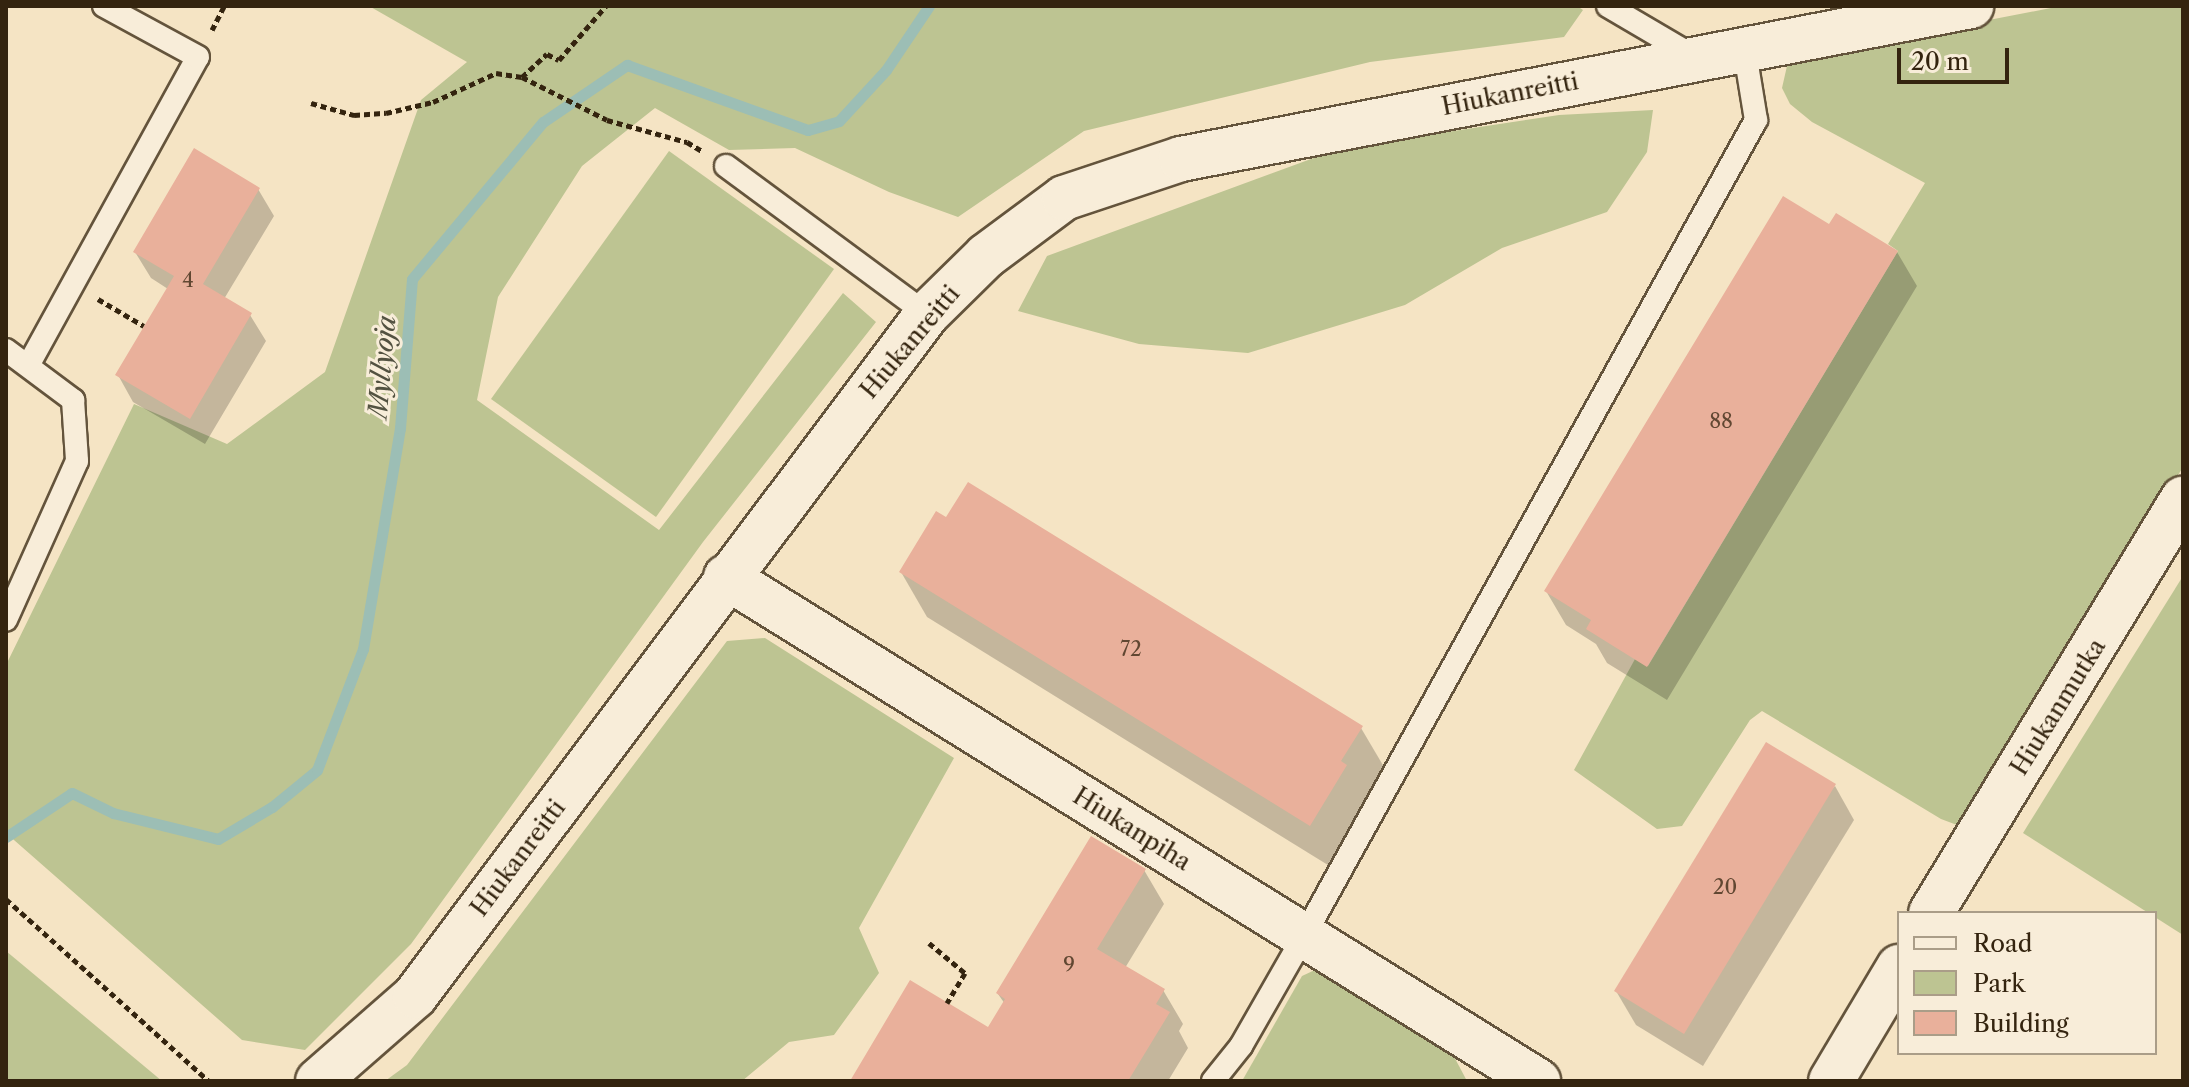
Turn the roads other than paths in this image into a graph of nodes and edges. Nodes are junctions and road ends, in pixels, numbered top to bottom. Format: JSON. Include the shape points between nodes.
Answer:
{"nodes":[{"id":1,"x":104,"y":6,"type":"edge"},
{"id":2,"x":1608,"y":6,"type":"edge"},
{"id":3,"x":1971,"y":6,"type":"edge"},
{"id":4,"x":1744,"y":47,"type":"junction"},
{"id":5,"x":1694,"y":57,"type":"junction"},
{"id":6,"x":726,"y":166,"type":"road end"},
{"id":7,"x":927,"y":314,"type":"junction"},
{"id":8,"x":6,"y":350,"type":"edge"},
{"id":9,"x":29,"y":364,"type":"junction"},
{"id":10,"x":2183,"y":499,"type":"edge"},
{"id":11,"x":726,"y":577,"type":"junction"},
{"id":12,"x":6,"y":620,"type":"edge"},
{"id":13,"x":1932,"y":911,"type":"edge"},
{"id":14,"x":1304,"y":936,"type":"junction"},
{"id":15,"x":1897,"y":970,"type":"edge"},
{"id":16,"x":1514,"y":1075,"type":"edge"},
{"id":17,"x":318,"y":1081,"type":"edge"},
{"id":18,"x":1213,"y":1081,"type":"edge"},
{"id":19,"x":1831,"y":1081,"type":"edge"}],
"edges":[{"from":1,"to":9,"type":"lane","via":[[198,57]]},
{"from":2,"to":5,"type":"lane"},
{"from":3,"to":4,"type":"street","name":"Hiukanreitti"},
{"from":4,"to":5,"type":"street","name":"Hiukanreitti"},
{"from":4,"to":14,"type":"lane","via":[[1756,120]]},
{"from":5,"to":7,"type":"street","name":"Hiukanreitti","via":[[1181,159],[1064,198],[986,256]]},
{"from":6,"to":7,"type":"lane"},
{"from":7,"to":11,"type":"street","name":"Hiukanreitti"},
{"from":8,"to":9,"type":"lane"},
{"from":9,"to":12,"type":"lane","via":[[73,400],[77,461]]},
{"from":10,"to":13,"type":"street","name":"Hiukanmutka"},
{"from":11,"to":14,"type":"street","name":"Hiukanpiha"},
{"from":11,"to":17,"type":"street","name":"Hiukanreitti","via":[[415,996]]},
{"from":14,"to":16,"type":"street","name":"Hiukanpiha"},
{"from":14,"to":18,"type":"lane","via":[[1241,1046]]},
{"from":15,"to":19,"type":"street"}]}
